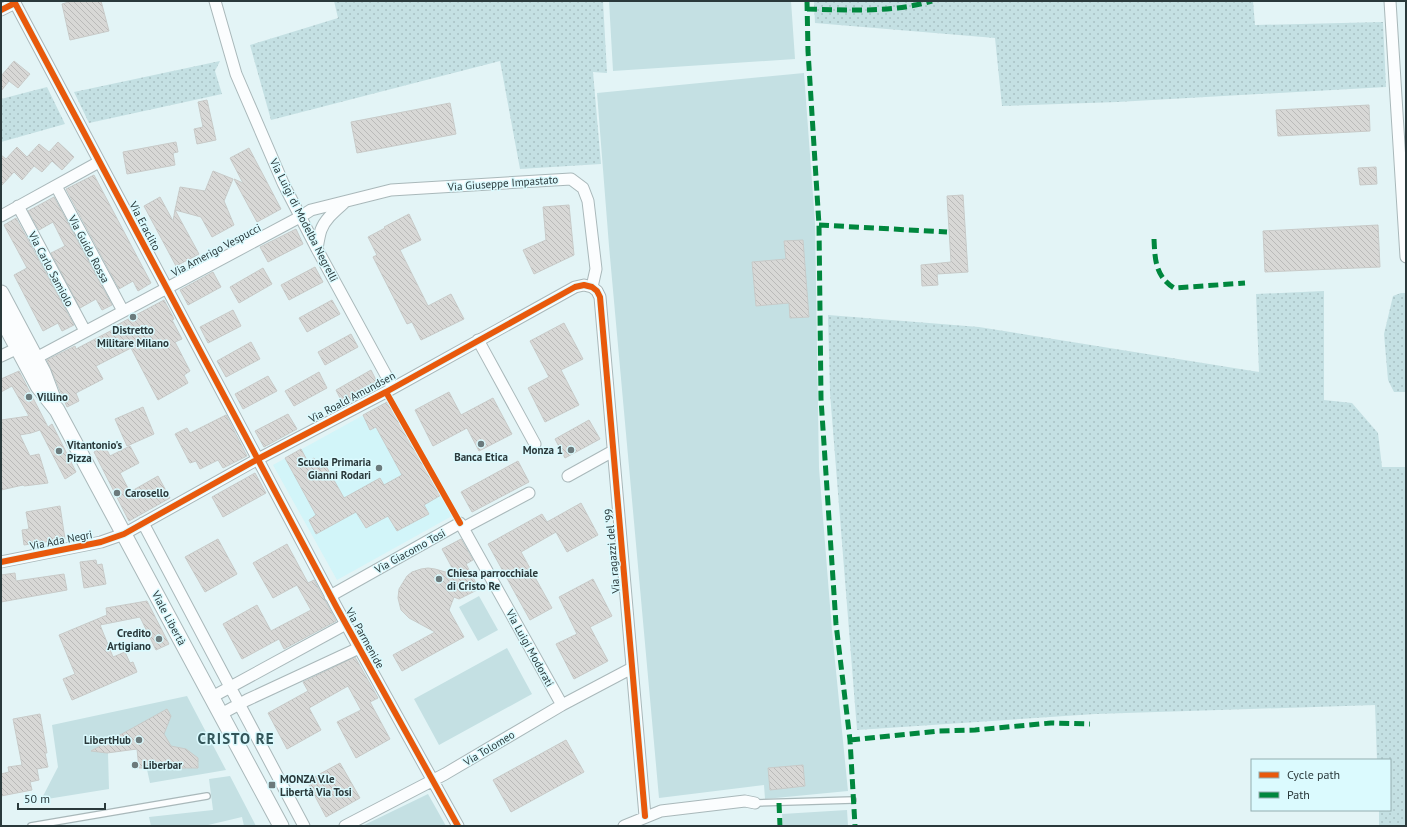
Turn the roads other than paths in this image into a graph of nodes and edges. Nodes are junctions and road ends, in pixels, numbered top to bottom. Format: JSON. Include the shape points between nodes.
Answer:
{"nodes":[{"id":1,"x":216,"y":1,"type":"edge"},
{"id":2,"x":1390,"y":1,"type":"edge"},
{"id":3,"x":1,"y":10,"type":"edge"},
{"id":4,"x":99,"y":162,"type":"junction"},
{"id":5,"x":56,"y":186,"type":"junction"},
{"id":6,"x":345,"y":202,"type":"junction"},
{"id":7,"x":18,"y":206,"type":"junction"},
{"id":8,"x":1,"y":216,"type":"edge"},
{"id":9,"x":300,"y":217,"type":"junction"},
{"id":10,"x":317,"y":249,"type":"junction"},
{"id":11,"x":1406,"y":257,"type":"edge"},
{"id":12,"x":592,"y":287,"type":"junction"},
{"id":13,"x":166,"y":288,"type":"junction"},
{"id":14,"x":1,"y":293,"type":"edge"},
{"id":15,"x":123,"y":311,"type":"junction"},
{"id":16,"x":1,"y":317,"type":"edge"},
{"id":17,"x":85,"y":332,"type":"junction"},
{"id":18,"x":478,"y":340,"type":"junction"},
{"id":19,"x":18,"y":348,"type":"junction"},
{"id":20,"x":1,"y":356,"type":"edge"},
{"id":21,"x":36,"y":358,"type":"junction"},
{"id":22,"x":392,"y":388,"type":"junction"},
{"id":23,"x":57,"y":410,"type":"junction"},
{"id":24,"x":536,"y":444,"type":"dead end"},
{"id":25,"x":613,"y":451,"type":"junction"},
{"id":26,"x":258,"y":459,"type":"junction"},
{"id":27,"x":568,"y":476,"type":"dead end"},
{"id":28,"x":529,"y":492,"type":"dead end"},
{"id":29,"x":143,"y":523,"type":"junction"},
{"id":30,"x":463,"y":528,"type":"junction"},
{"id":31,"x":124,"y":534,"type":"junction"},
{"id":32,"x":1,"y":562,"type":"edge"},
{"id":33,"x":330,"y":596,"type":"junction"},
{"id":34,"x":346,"y":624,"type":"junction"},
{"id":35,"x":359,"y":648,"type":"junction"},
{"id":36,"x":632,"y":668,"type":"junction"},
{"id":37,"x":230,"y":688,"type":"junction"},
{"id":38,"x":212,"y":697,"type":"junction"},
{"id":39,"x":239,"y":704,"type":"junction"},
{"id":40,"x":562,"y":705,"type":"junction"},
{"id":41,"x":221,"y":714,"type":"junction"},
{"id":42,"x":432,"y":780,"type":"junction"},
{"id":43,"x":207,"y":796,"type":"dead end"},
{"id":44,"x":853,"y":800,"type":"dead end"},
{"id":45,"x":755,"y":803,"type":"joint"},
{"id":46,"x":645,"y":816,"type":"junction"},
{"id":47,"x":31,"y":826,"type":"edge"},
{"id":48,"x":282,"y":826,"type":"edge"},
{"id":49,"x":304,"y":826,"type":"edge"},
{"id":50,"x":346,"y":826,"type":"edge"},
{"id":51,"x":458,"y":826,"type":"edge"},
{"id":52,"x":624,"y":826,"type":"edge"}],
"edges":[{"from":1,"to":9,"type":"street","name":"Via Luigi di Modelba Negrelli","via":[[236,74],[282,183]]},
{"from":2,"to":11,"type":"street"},
{"from":3,"to":4,"type":"street","name":"Via Eraclito","via":[[15,3]]},
{"from":4,"to":5,"type":"street"},
{"from":4,"to":13,"type":"street","name":"Via Eraclito"},
{"from":5,"to":7,"type":"street"},
{"from":5,"to":15,"type":"street","name":"Via Guido Rossa"},
{"from":6,"to":9,"type":"street","name":"Via Giuseppe Impastato","via":[[311,210]]},
{"from":6,"to":10,"type":"street","name":"Via Giuseppe Impastato","via":[[326,221]]},
{"from":6,"to":12,"type":"street","name":"Via Giuseppe Impastato","via":[[391,190],[571,179],[583,188],[588,201],[596,269]]},
{"from":7,"to":8,"type":"street"},
{"from":7,"to":17,"type":"street","name":"Via Carlo Samiolo"},
{"from":9,"to":10,"type":"street","name":"Via Luigi di Modelba Negrelli"},
{"from":9,"to":13,"type":"street","name":"Via Amerigo Vespucci"},
{"from":10,"to":22,"type":"street","name":"Via Luigi di Modelba Negrelli"},
{"from":12,"to":18,"type":"street","name":"Via Roald Amundsen","via":[[575,287]]},
{"from":12,"to":25,"type":"street","name":"Via ragazzi del '99","via":[[600,297]]},
{"from":13,"to":15,"type":"street","name":"Via Amerigo Vespucci"},
{"from":13,"to":26,"type":"street","name":"Via Eraclito"},
{"from":14,"to":21,"type":"main road","name":"Viale Libertà"},
{"from":15,"to":17,"type":"street","name":"Via Amerigo Vespucci"},
{"from":16,"to":19,"type":"main road","name":"Viale Libertà"},
{"from":17,"to":21,"type":"street","name":"Via Amerigo Vespucci"},
{"from":18,"to":22,"type":"street","name":"Via Roald Amundsen"},
{"from":18,"to":24,"type":"street"},
{"from":19,"to":20,"type":"street"},
{"from":19,"to":23,"type":"main road","name":"Viale Libertà","via":[[38,386]]},
{"from":21,"to":23,"type":"main road","name":"Viale Libertà"},
{"from":22,"to":26,"type":"street","name":"Via Roald Amundsen"},
{"from":23,"to":31,"type":"main road","name":"Viale Libertà"},
{"from":25,"to":27,"type":"street"},
{"from":25,"to":36,"type":"street","name":"Via ragazzi del '99"},
{"from":26,"to":29,"type":"street","name":"Via Roald Amundsen"},
{"from":26,"to":33,"type":"street","name":"Via Parmenide"},
{"from":28,"to":30,"type":"street","name":"Via Giacomo Tosi"},
{"from":29,"to":31,"type":"street","name":"Via Roald Amundsen"},
{"from":29,"to":37,"type":"street","name":"Viale Libertà"},
{"from":30,"to":33,"type":"street","name":"Via Giacomo Tosi","via":[[460,523]]},
{"from":30,"to":40,"type":"street","name":"Via Luigi Modorati"},
{"from":31,"to":32,"type":"street","name":"Via Ada Negri","via":[[101,542]]},
{"from":31,"to":38,"type":"main road","name":"Viale Libertà"},
{"from":33,"to":34,"type":"street","name":"Via Parmenide"},
{"from":34,"to":35,"type":"street","name":"Via Parmenide"},
{"from":34,"to":37,"type":"street"},
{"from":35,"to":39,"type":"street"},
{"from":35,"to":42,"type":"street","name":"Via Parmenide"},
{"from":36,"to":40,"type":"street","name":"Via Tolomeo"},
{"from":36,"to":46,"type":"street","name":"Via ragazzi del '99"},
{"from":37,"to":38,"type":"street"},
{"from":37,"to":39,"type":"street","name":"Viale Libertà"},
{"from":38,"to":41,"type":"main road","name":"Viale Libertà"},
{"from":39,"to":41,"type":"street"},
{"from":39,"to":49,"type":"street","name":"Viale Libertà"},
{"from":40,"to":42,"type":"street","name":"Via Tolomeo"},
{"from":41,"to":48,"type":"main road","name":"Viale Libertà"},
{"from":42,"to":50,"type":"street","name":"Via Tolomeo"},
{"from":42,"to":51,"type":"street","name":"Via Parmenide"},
{"from":43,"to":47,"type":"lane"},
{"from":44,"to":45,"type":"lane"},
{"from":45,"to":46,"type":"street","via":[[745,801],[662,811]]},
{"from":46,"to":52,"type":"street"}]}
